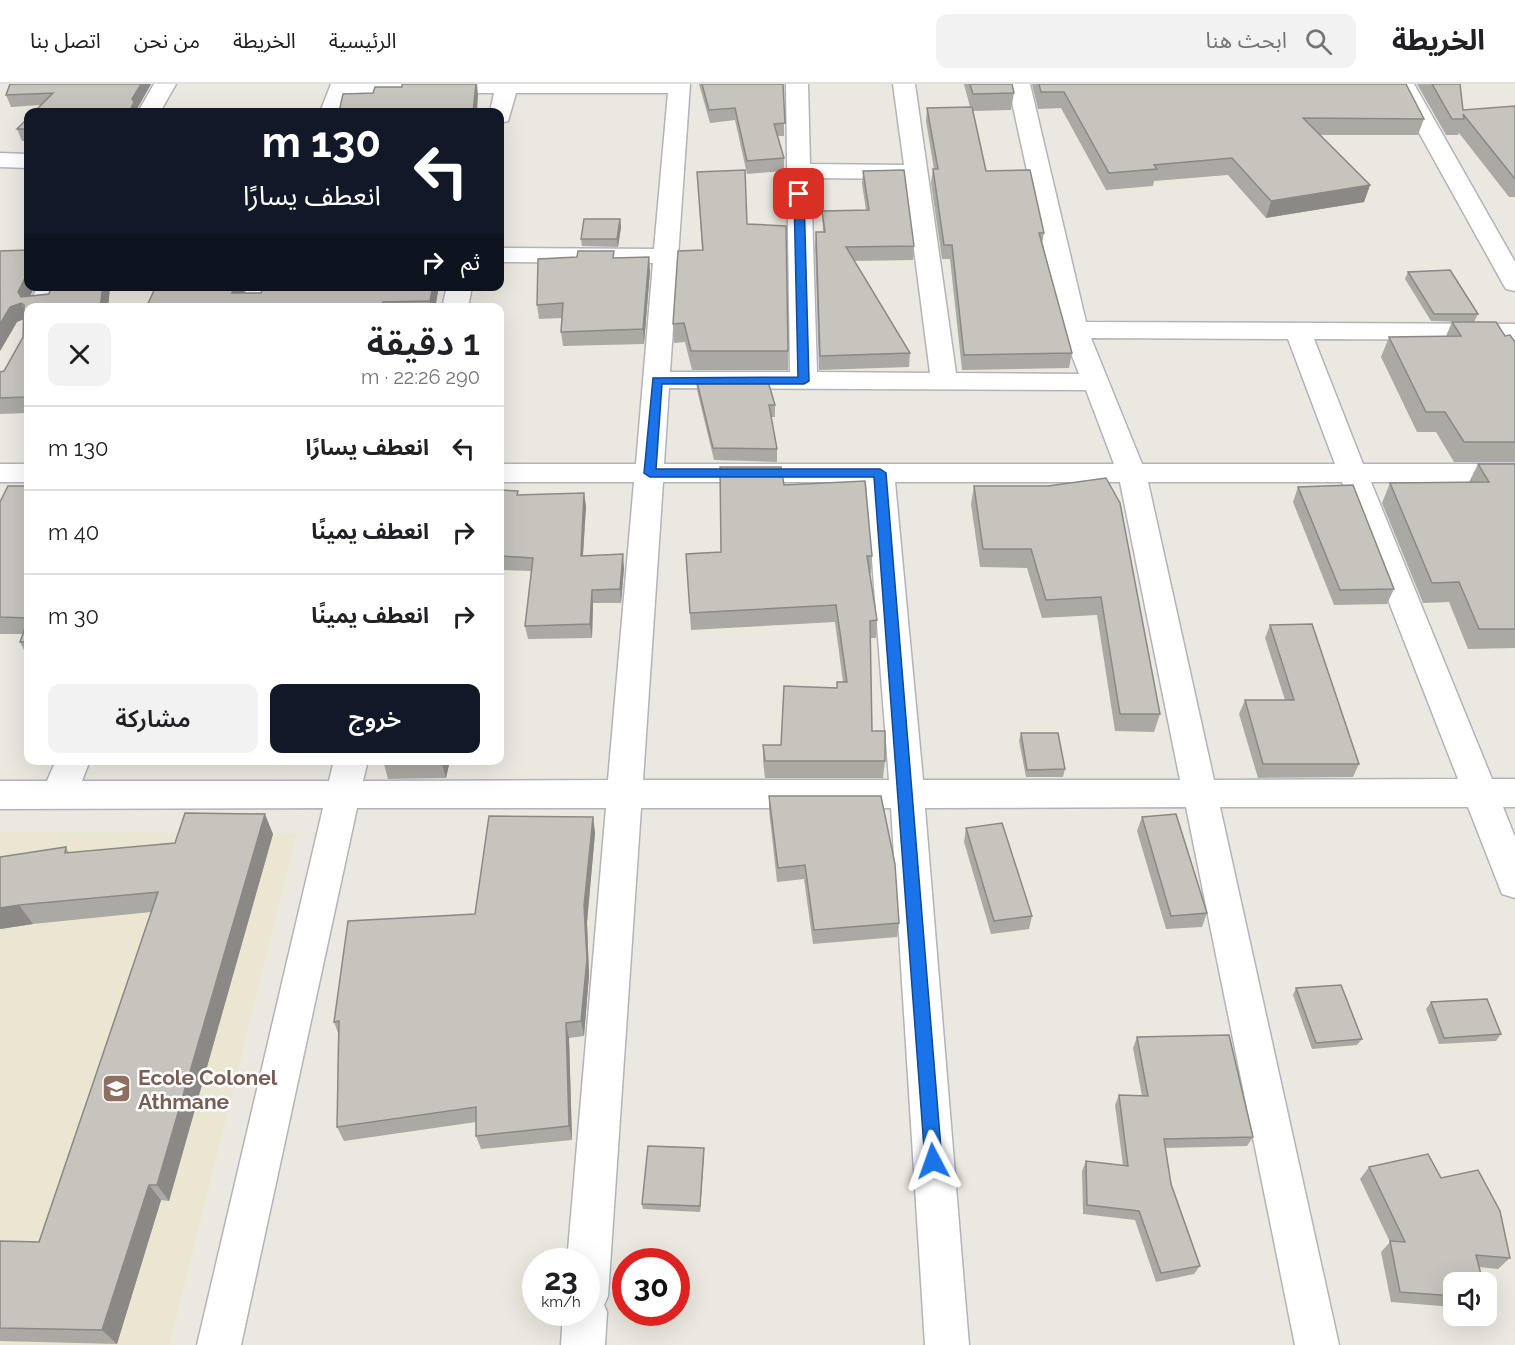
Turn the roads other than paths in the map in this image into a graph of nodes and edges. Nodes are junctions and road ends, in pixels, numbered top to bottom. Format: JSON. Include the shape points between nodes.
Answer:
{"nodes":[{"id":1,"x":165,"y":84,"type":"edge"},
{"id":2,"x":796,"y":84,"type":"edge"},
{"id":3,"x":904,"y":84,"type":"edge"},
{"id":4,"x":1019,"y":84,"type":"edge"},
{"id":5,"x":1403,"y":84,"type":"edge"},
{"id":6,"x":342,"y":85,"type":"edge"},
{"id":7,"x":507,"y":85,"type":"edge"},
{"id":8,"x":679,"y":86,"type":"edge"},
{"id":9,"x":151,"y":108,"type":"edge"},
{"id":10,"x":333,"y":108,"type":"edge"},
{"id":11,"x":502,"y":108,"type":"edge"},
{"id":12,"x":0,"y":160,"type":"edge"},
{"id":13,"x":24,"y":160,"type":"edge"},
{"id":14,"x":799,"y":171,"type":"junction"},
{"id":15,"x":916,"y":172,"type":"junction"},
{"id":16,"x":504,"y":255,"type":"edge"},
{"id":17,"x":666,"y":256,"type":"junction"},
{"id":18,"x":1515,"y":284,"type":"edge"},
{"id":19,"x":1075,"y":330,"type":"junction"},
{"id":20,"x":1298,"y":330,"type":"junction"},
{"id":21,"x":1515,"y":333,"type":"edge"},
{"id":22,"x":657,"y":380,"type":"junction"},
{"id":23,"x":804,"y":381,"type":"junction"},
{"id":24,"x":944,"y":381,"type":"junction"},
{"id":25,"x":1096,"y":382,"type":"junction"},
{"id":26,"x":0,"y":473,"type":"edge"},
{"id":27,"x":24,"y":473,"type":"edge"},
{"id":28,"x":504,"y":473,"type":"edge"},
{"id":29,"x":650,"y":473,"type":"junction"},
{"id":30,"x":880,"y":473,"type":"junction"},
{"id":31,"x":1132,"y":473,"type":"junction"},
{"id":32,"x":1351,"y":473,"type":"junction"},
{"id":33,"x":1515,"y":473,"type":"edge"},
{"id":34,"x":71,"y":765,"type":"edge"},
{"id":35,"x":347,"y":778,"type":"edge"},
{"id":36,"x":1200,"y":793,"type":"junction"},
{"id":37,"x":1481,"y":793,"type":"junction"},
{"id":38,"x":1515,"y":793,"type":"edge"},
{"id":39,"x":907,"y":794,"type":"junction"},
{"id":40,"x":0,"y":795,"type":"edge"},
{"id":41,"x":59,"y":795,"type":"junction"},
{"id":42,"x":626,"y":795,"type":"junction"},
{"id":43,"x":1515,"y":883,"type":"edge"},
{"id":44,"x":590,"y":1248,"type":"edge"},
{"id":45,"x":584,"y":1326,"type":"edge"},
{"id":46,"x":219,"y":1345,"type":"edge"},
{"id":47,"x":583,"y":1345,"type":"edge"},
{"id":48,"x":947,"y":1345,"type":"edge"},
{"id":49,"x":1317,"y":1345,"type":"edge"}],
"edges":[{"from":1,"to":9,"type":"street"},
{"from":2,"to":14,"type":"street"},
{"from":3,"to":15,"type":"street"},
{"from":4,"to":19,"type":"street"},
{"from":5,"to":18,"type":"street"},
{"from":6,"to":7,"type":"street"},
{"from":6,"to":10,"type":"street"},
{"from":7,"to":8,"type":"street"},
{"from":7,"to":11,"type":"street"},
{"from":8,"to":17,"type":"street"},
{"from":12,"to":13,"type":"street"},
{"from":14,"to":15,"type":"street"},
{"from":14,"to":23,"type":"street"},
{"from":15,"to":24,"type":"street"},
{"from":16,"to":17,"type":"street"},
{"from":17,"to":22,"type":"street"},
{"from":19,"to":20,"type":"street"},
{"from":19,"to":25,"type":"street"},
{"from":20,"to":21,"type":"street"},
{"from":20,"to":32,"type":"street"},
{"from":22,"to":23,"type":"street"},
{"from":22,"to":29,"type":"street"},
{"from":23,"to":24,"type":"street"},
{"from":24,"to":25,"type":"street"},
{"from":25,"to":31,"type":"street"},
{"from":26,"to":27,"type":"street"},
{"from":28,"to":29,"type":"street"},
{"from":29,"to":30,"type":"street"},
{"from":29,"to":42,"type":"street"},
{"from":30,"to":31,"type":"street"},
{"from":30,"to":39,"type":"street"},
{"from":31,"to":32,"type":"street"},
{"from":31,"to":36,"type":"street"},
{"from":32,"to":33,"type":"street"},
{"from":32,"to":37,"type":"street"},
{"from":34,"to":41,"type":"street"},
{"from":35,"to":41,"type":"street"},
{"from":35,"to":42,"type":"street"},
{"from":35,"to":46,"type":"street"},
{"from":36,"to":37,"type":"street"},
{"from":36,"to":39,"type":"street"},
{"from":36,"to":49,"type":"street"},
{"from":37,"to":38,"type":"street"},
{"from":37,"to":43,"type":"street"},
{"from":39,"to":42,"type":"street"},
{"from":39,"to":48,"type":"street"},
{"from":40,"to":41,"type":"street"},
{"from":42,"to":44,"type":"street"},
{"from":45,"to":47,"type":"street"}]}
